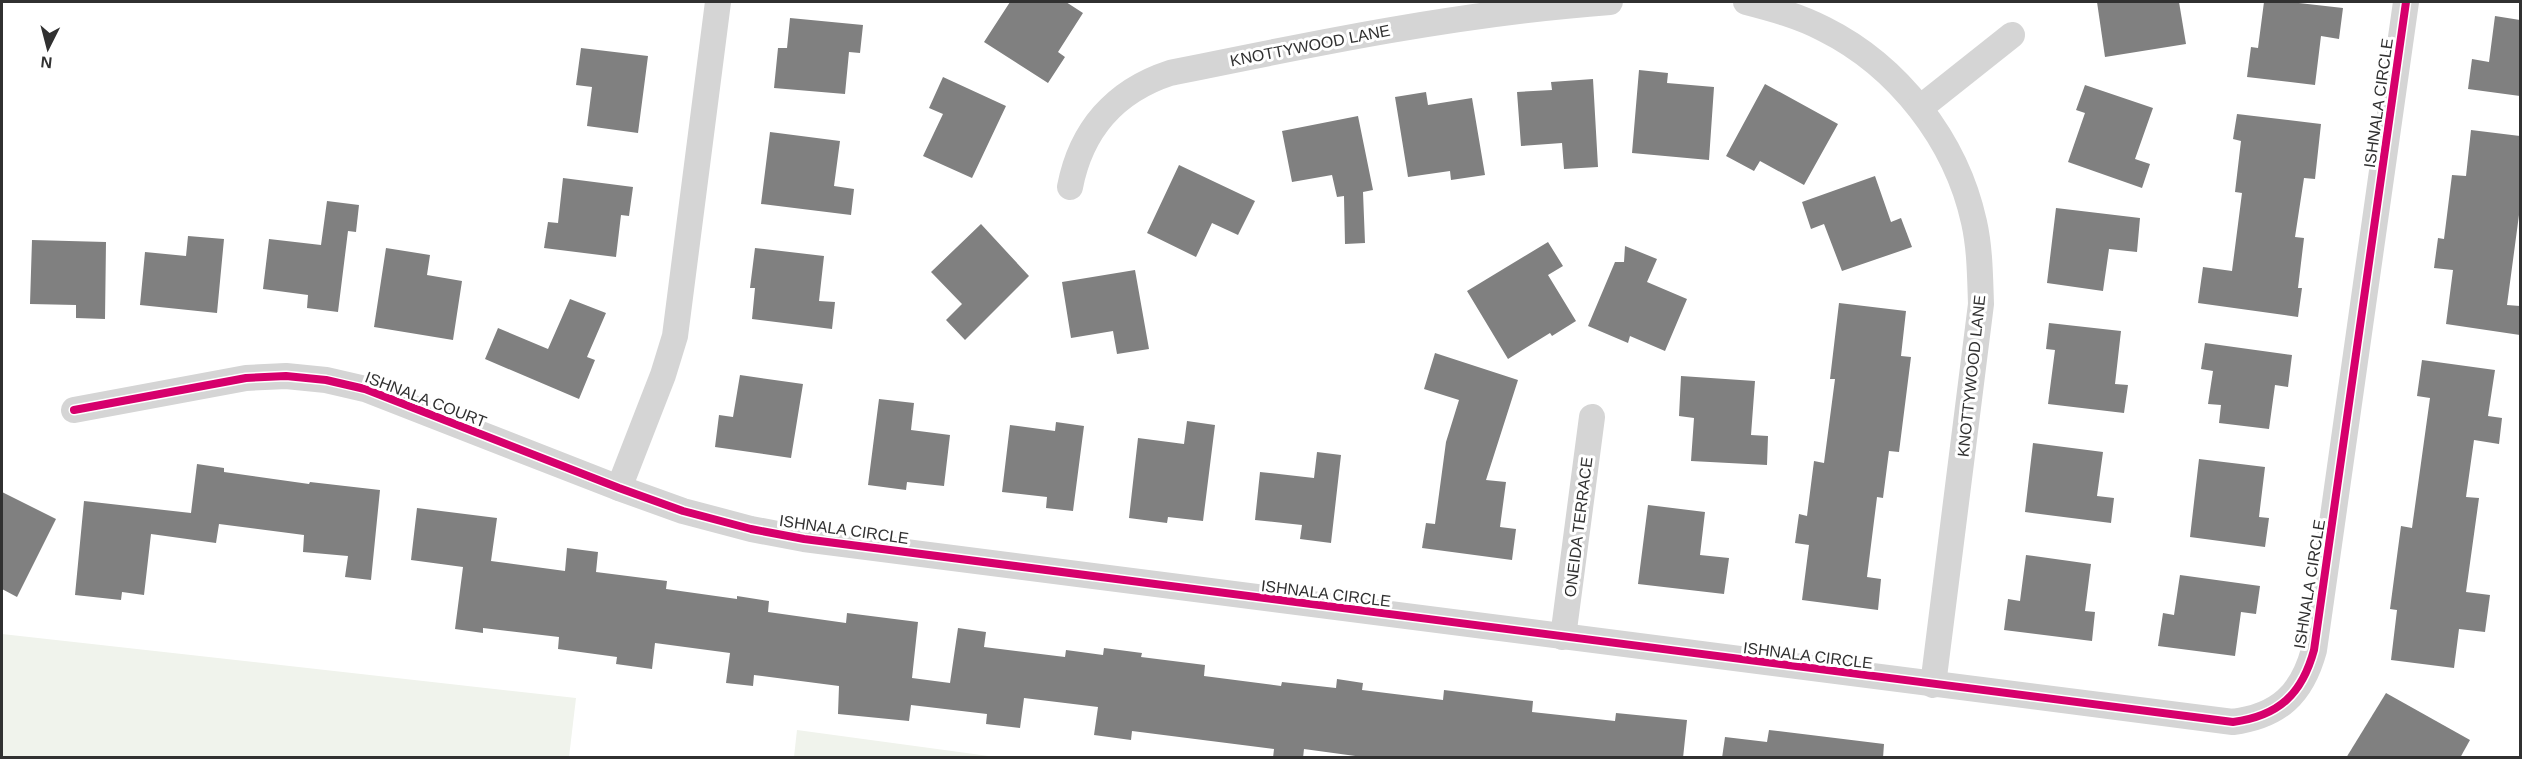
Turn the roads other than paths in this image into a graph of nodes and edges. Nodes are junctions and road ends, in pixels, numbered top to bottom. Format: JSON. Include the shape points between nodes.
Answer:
{"nodes":[{"id":1,"x":718,"y":2,"type":"edge"},
{"id":2,"x":1610,"y":2,"type":"edge"},
{"id":3,"x":1746,"y":2,"type":"edge"},
{"id":4,"x":2406,"y":2,"type":"edge"},
{"id":5,"x":2012,"y":35,"type":"dead end"},
{"id":6,"x":1920,"y":108,"type":"junction"},
{"id":7,"x":1070,"y":187,"type":"dead end"},
{"id":8,"x":74,"y":410,"type":"dead end"},
{"id":9,"x":1592,"y":417,"type":"dead end"},
{"id":10,"x":619,"y":488,"type":"junction"},
{"id":11,"x":1563,"y":637,"type":"junction"},
{"id":12,"x":1933,"y":685,"type":"junction"}],
"edges":[{"from":1,"to":10,"type":"street","via":[[675,336]]},
{"from":2,"to":7,"type":"street","name":"KNOTTYWOOD LANE","via":[[1547,6],[1432,22],[1161,76],[1122,96],[1097,121],[1079,152]]},
{"from":3,"to":6,"type":"street","name":"KNOTTYWOOD LANE","via":[[1786,12],[1860,50]]},
{"from":4,"to":12,"type":"street","name":"ISHNALA CIRCLE","via":[[2314,650],[2300,686],[2271,712],[2234,722]]},
{"from":5,"to":6,"type":"street"},
{"from":6,"to":12,"type":"street","name":"KNOTTYWOOD LANE","via":[[1944,144],[1961,181],[1974,221],[1981,293]]},
{"from":8,"to":10,"type":"street","name":"ISHNALA COURT","via":[[246,378],[326,380],[365,389]]},
{"from":9,"to":11,"type":"street","name":"ONEIDA TERRACE"},
{"from":10,"to":11,"type":"street","name":"ISHNALA CIRCLE","via":[[683,511],[804,539]]},
{"from":11,"to":12,"type":"street","name":"ISHNALA CIRCLE"}]}
